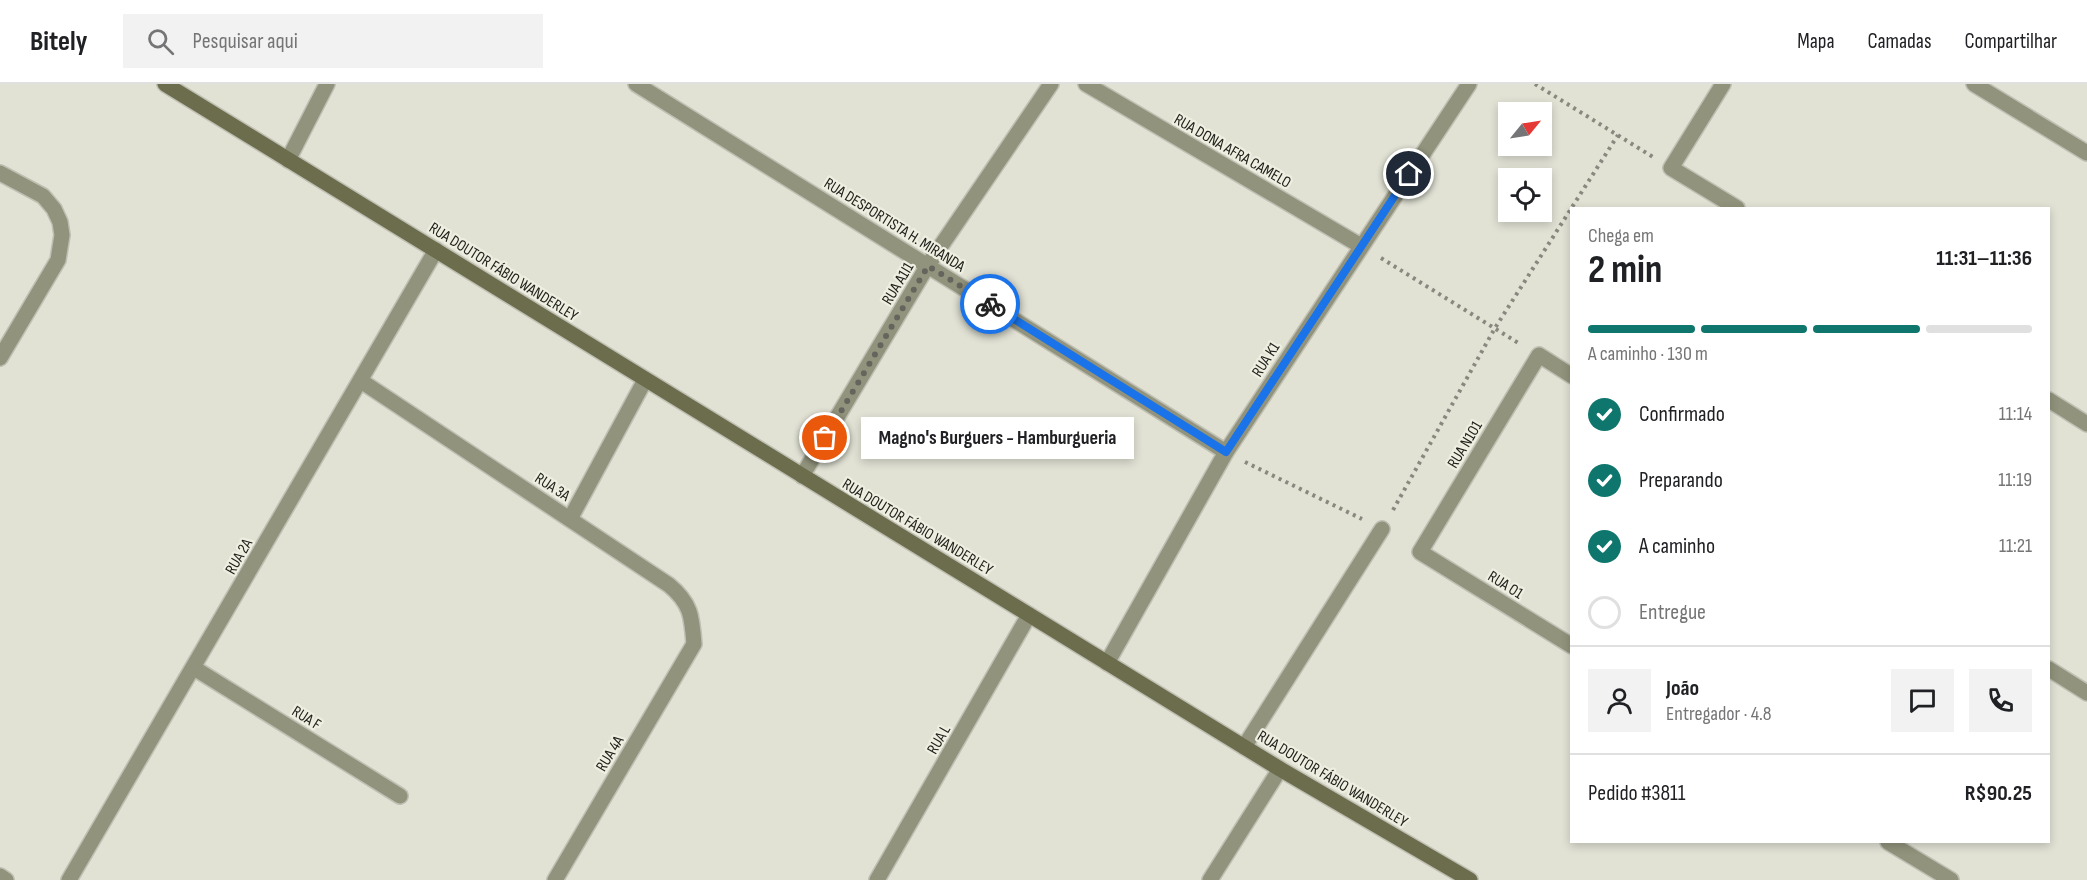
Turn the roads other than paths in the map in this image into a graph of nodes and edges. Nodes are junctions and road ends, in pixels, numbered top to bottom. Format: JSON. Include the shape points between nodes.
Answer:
{"nodes":[{"id":1,"x":165,"y":84,"type":"edge"},
{"id":2,"x":327,"y":84,"type":"edge"},
{"id":3,"x":636,"y":84,"type":"edge"},
{"id":4,"x":1051,"y":84,"type":"edge"},
{"id":5,"x":1086,"y":84,"type":"edge"},
{"id":6,"x":1469,"y":84,"type":"edge"},
{"id":7,"x":1723,"y":84,"type":"edge"},
{"id":8,"x":1974,"y":84,"type":"edge"},
{"id":9,"x":2087,"y":153,"type":"edge"},
{"id":10,"x":288,"y":160,"type":"junction"},
{"id":11,"x":0,"y":173,"type":"edge"},
{"id":12,"x":1735,"y":207,"type":"edge"},
{"id":13,"x":1361,"y":246,"type":"junction"},
{"id":14,"x":436,"y":250,"type":"junction"},
{"id":15,"x":928,"y":266,"type":"junction"},
{"id":16,"x":0,"y":358,"type":"edge"},
{"id":17,"x":1570,"y":375,"type":"edge"},
{"id":18,"x":645,"y":380,"type":"junction"},
{"id":19,"x":361,"y":381,"type":"junction"},
{"id":20,"x":2050,"y":401,"type":"edge"},
{"id":21,"x":2087,"y":423,"type":"edge"},
{"id":22,"x":1226,"y":452,"type":"junction"},
{"id":23,"x":802,"y":476,"type":"junction"},
{"id":24,"x":570,"y":519,"type":"junction"},
{"id":25,"x":1382,"y":529,"type":"road end"},
{"id":26,"x":1420,"y":552,"type":"joint"},
{"id":27,"x":1029,"y":615,"type":"junction"},
{"id":28,"x":694,"y":644,"type":"joint"},
{"id":29,"x":1570,"y":645,"type":"edge"},
{"id":30,"x":1107,"y":663,"type":"junction"},
{"id":31,"x":194,"y":668,"type":"junction"},
{"id":32,"x":2050,"y":670,"type":"edge"},
{"id":33,"x":2087,"y":693,"type":"edge"},
{"id":34,"x":1244,"y":747,"type":"junction"},
{"id":35,"x":1280,"y":769,"type":"junction"},
{"id":36,"x":400,"y":796,"type":"dead end"},
{"id":37,"x":1890,"y":843,"type":"edge"},
{"id":38,"x":0,"y":876,"type":"edge"},
{"id":39,"x":6,"y":880,"type":"edge"},
{"id":40,"x":69,"y":880,"type":"edge"},
{"id":41,"x":555,"y":880,"type":"edge"},
{"id":42,"x":877,"y":880,"type":"edge"},
{"id":43,"x":1210,"y":880,"type":"edge"},
{"id":44,"x":1470,"y":880,"type":"edge"},
{"id":45,"x":1950,"y":880,"type":"edge"}],
"edges":[{"from":1,"to":10,"type":"street","name":"RUA DOUTOR FÁBIO WANDERLEY"},
{"from":2,"to":10,"type":"street"},
{"from":3,"to":15,"type":"street","name":"RUA DESPORTISTA H. MIRANDA"},
{"from":4,"to":15,"type":"street","name":"RUA A1I1"},
{"from":5,"to":13,"type":"street","name":"RUA DONA AFRA CAMELO"},
{"from":6,"to":13,"type":"street","name":"RUA K1"},
{"from":7,"to":12,"type":"street","via":[[1671,168]]},
{"from":8,"to":9,"type":"street"},
{"from":10,"to":14,"type":"street","name":"RUA DOUTOR FÁBIO WANDERLEY"},
{"from":11,"to":16,"type":"street","via":[[43,196],[54,209],[62,235],[57,260]]},
{"from":13,"to":22,"type":"street","name":"RUA K1"},
{"from":14,"to":18,"type":"street","name":"RUA DOUTOR FÁBIO WANDERLEY"},
{"from":14,"to":19,"type":"street","name":"RUA 2A"},
{"from":15,"to":22,"type":"street","name":"RUA DESPORTISTA H. MIRANDA"},
{"from":15,"to":23,"type":"street","name":"RUA A1I1"},
{"from":17,"to":26,"type":"street","name":"RUA N1O1","via":[[1539,355]]},
{"from":18,"to":23,"type":"street","name":"RUA DOUTOR FÁBIO WANDERLEY"},
{"from":18,"to":24,"type":"street"},
{"from":19,"to":24,"type":"street","name":"RUA 3A"},
{"from":19,"to":31,"type":"street","name":"RUA 2A"},
{"from":20,"to":21,"type":"street"},
{"from":22,"to":30,"type":"street","name":"RUA K1"},
{"from":23,"to":27,"type":"street","name":"RUA DOUTOR FÁBIO WANDERLEY"},
{"from":24,"to":28,"type":"street","name":"RUA 3A","via":[[682,595],[692,614]]},
{"from":25,"to":34,"type":"street"},
{"from":26,"to":29,"type":"street","name":"RUA O1"},
{"from":27,"to":30,"type":"street","name":"RUA DOUTOR FÁBIO WANDERLEY"},
{"from":27,"to":42,"type":"street","name":"RUA L"},
{"from":28,"to":41,"type":"street","name":"RUA 4A"},
{"from":30,"to":34,"type":"street","name":"RUA DOUTOR FÁBIO WANDERLEY"},
{"from":31,"to":36,"type":"street","name":"RUA F"},
{"from":31,"to":40,"type":"street","name":"RUA 2A"},
{"from":32,"to":33,"type":"street"},
{"from":34,"to":35,"type":"street","name":"RUA DOUTOR FÁBIO WANDERLEY"},
{"from":35,"to":43,"type":"street"},
{"from":35,"to":44,"type":"street","name":"RUA DOUTOR FÁBIO WANDERLEY"},
{"from":37,"to":45,"type":"street"},
{"from":38,"to":39,"type":"street"}]}
